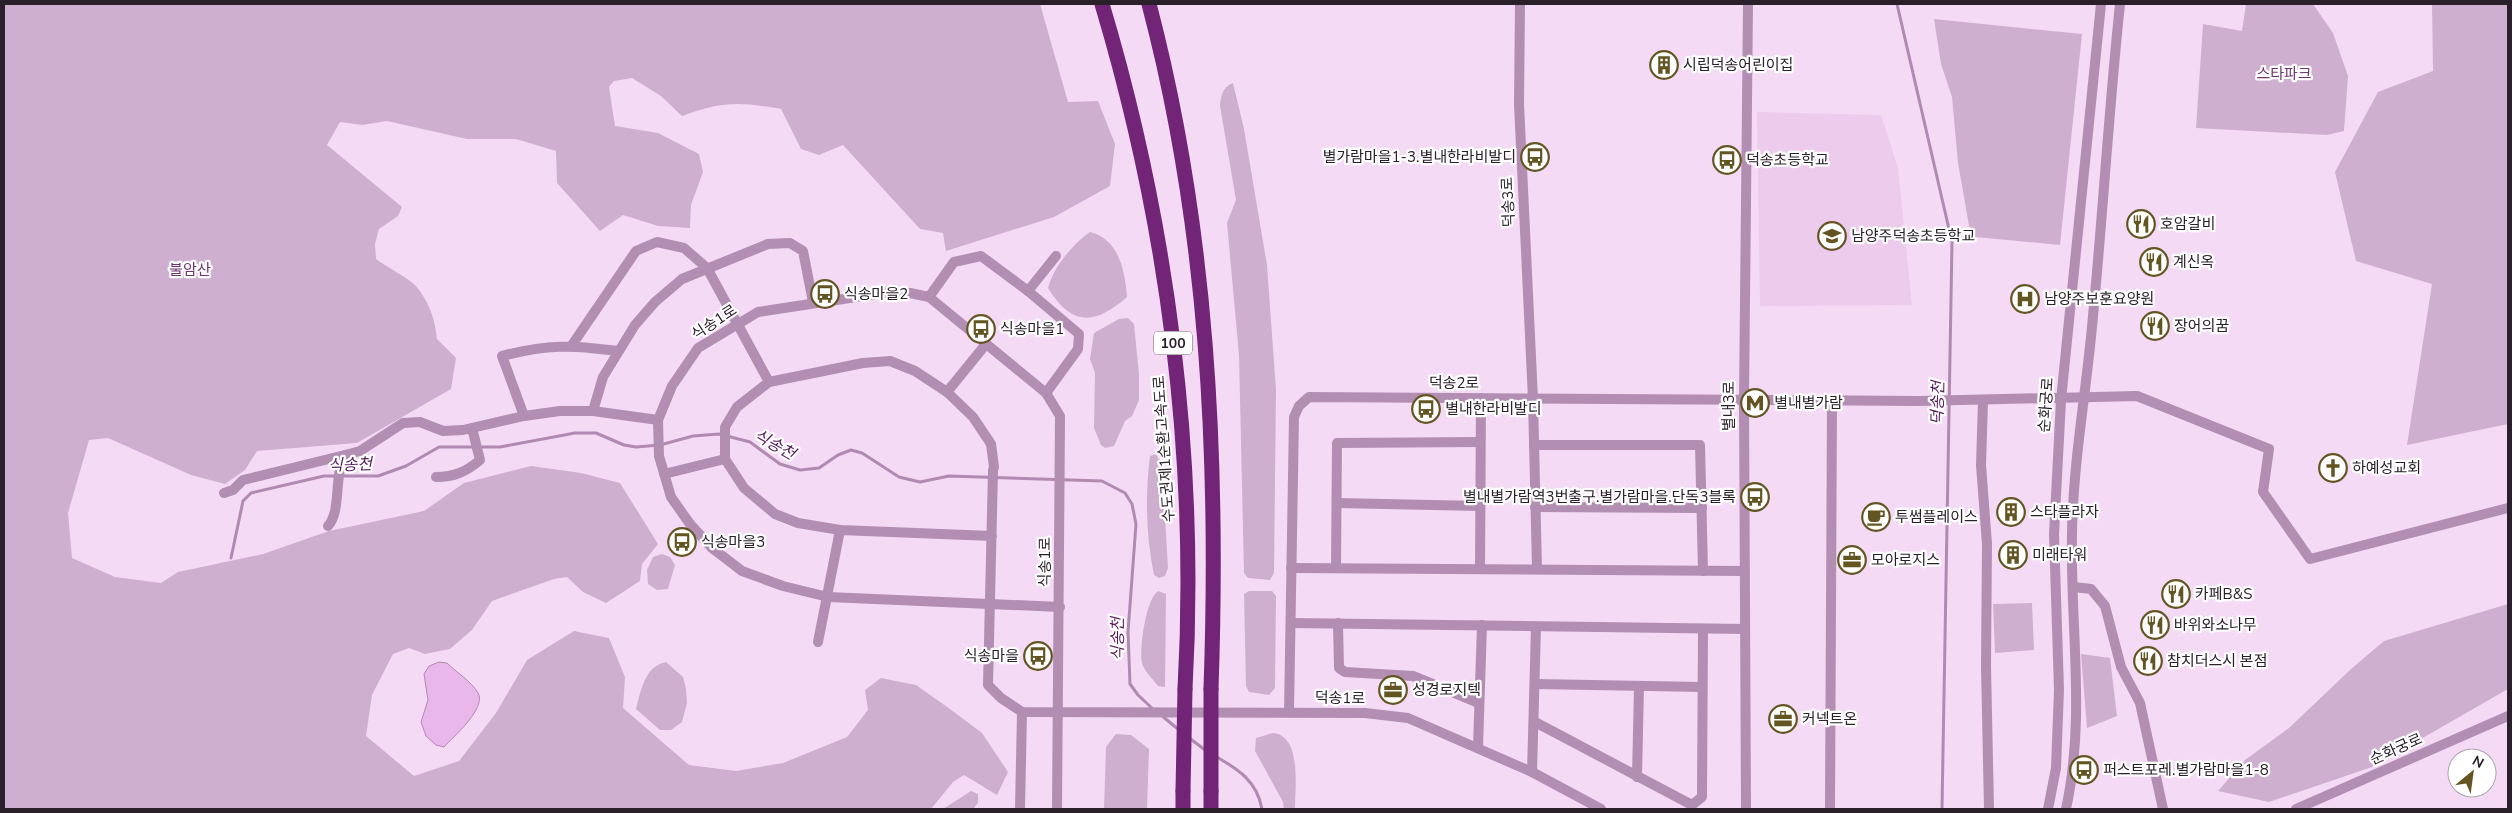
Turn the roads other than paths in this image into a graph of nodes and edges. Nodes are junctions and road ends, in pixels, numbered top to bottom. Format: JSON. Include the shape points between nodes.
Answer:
{"nodes":[{"id":1,"x":1102,"y":4,"type":"edge"},
{"id":2,"x":1149,"y":4,"type":"edge"},
{"id":3,"x":1520,"y":4,"type":"edge"},
{"id":4,"x":1748,"y":4,"type":"edge"},
{"id":5,"x":2101,"y":4,"type":"edge"},
{"id":6,"x":2120,"y":4,"type":"edge"},
{"id":7,"x":1056,"y":256,"type":"dead end"},
{"id":8,"x":708,"y":268,"type":"junction"},
{"id":9,"x":1028,"y":291,"type":"junction"},
{"id":10,"x":929,"y":297,"type":"junction"},
{"id":11,"x":813,"y":302,"type":"junction"},
{"id":12,"x":736,"y":325,"type":"junction"},
{"id":13,"x":986,"y":344,"type":"junction"},
{"id":14,"x":572,"y":345,"type":"junction"},
{"id":15,"x":618,"y":351,"type":"junction"},
{"id":16,"x":769,"y":382,"type":"junction"},
{"id":17,"x":947,"y":392,"type":"junction"},
{"id":18,"x":1046,"y":393,"type":"junction"},
{"id":19,"x":1481,"y":398,"type":"junction"},
{"id":20,"x":1533,"y":399,"type":"junction"},
{"id":21,"x":2085,"y":399,"type":"junction"},
{"id":22,"x":1744,"y":400,"type":"junction"},
{"id":23,"x":2061,"y":400,"type":"junction"},
{"id":24,"x":1832,"y":401,"type":"junction"},
{"id":25,"x":1983,"y":401,"type":"junction"},
{"id":26,"x":593,"y":411,"type":"junction"},
{"id":27,"x":524,"y":416,"type":"junction"},
{"id":28,"x":658,"y":420,"type":"junction"},
{"id":29,"x":473,"y":432,"type":"junction"},
{"id":30,"x":1480,"y":442,"type":"junction"},
{"id":31,"x":1534,"y":444,"type":"junction"},
{"id":32,"x":343,"y":459,"type":"junction"},
{"id":33,"x":725,"y":459,"type":"junction"},
{"id":34,"x":664,"y":474,"type":"junction"},
{"id":35,"x":436,"y":477,"type":"dead end"},
{"id":36,"x":224,"y":493,"type":"dead end"},
{"id":37,"x":1337,"y":503,"type":"junction"},
{"id":38,"x":1480,"y":506,"type":"junction"},
{"id":39,"x":1535,"y":507,"type":"junction"},
{"id":40,"x":1702,"y":508,"type":"junction"},
{"id":41,"x":2508,"y":508,"type":"edge"},
{"id":42,"x":328,"y":526,"type":"dead end"},
{"id":43,"x":840,"y":530,"type":"junction"},
{"id":44,"x":992,"y":536,"type":"junction"},
{"id":45,"x":1292,"y":568,"type":"junction"},
{"id":46,"x":1336,"y":568,"type":"junction"},
{"id":47,"x":1480,"y":569,"type":"junction"},
{"id":48,"x":1537,"y":570,"type":"junction"},
{"id":49,"x":1702,"y":571,"type":"junction"},
{"id":50,"x":1745,"y":571,"type":"junction"},
{"id":51,"x":2074,"y":587,"type":"junction"},
{"id":52,"x":828,"y":597,"type":"junction"},
{"id":53,"x":990,"y":605,"type":"junction"},
{"id":54,"x":1060,"y":608,"type":"junction"},
{"id":55,"x":1290,"y":623,"type":"junction"},
{"id":56,"x":1338,"y":623,"type":"junction"},
{"id":57,"x":1482,"y":625,"type":"junction"},
{"id":58,"x":1536,"y":627,"type":"junction"},
{"id":59,"x":1703,"y":628,"type":"junction"},
{"id":60,"x":1745,"y":629,"type":"junction"},
{"id":61,"x":818,"y":642,"type":"dead end"},
{"id":62,"x":1536,"y":684,"type":"junction"},
{"id":63,"x":1639,"y":686,"type":"junction"},
{"id":64,"x":1702,"y":687,"type":"junction"},
{"id":65,"x":1479,"y":703,"type":"junction"},
{"id":66,"x":1022,"y":712,"type":"junction"},
{"id":67,"x":1058,"y":712,"type":"junction"},
{"id":68,"x":1289,"y":712,"type":"junction"},
{"id":69,"x":2508,"y":716,"type":"edge"},
{"id":70,"x":1535,"y":722,"type":"junction"},
{"id":71,"x":1478,"y":747,"type":"junction"},
{"id":72,"x":1532,"y":772,"type":"junction"},
{"id":73,"x":1637,"y":777,"type":"junction"},
{"id":74,"x":1182,"y":803,"type":"edge"},
{"id":75,"x":1211,"y":803,"type":"edge"},
{"id":76,"x":1020,"y":809,"type":"edge"},
{"id":77,"x":1057,"y":809,"type":"edge"},
{"id":78,"x":1602,"y":809,"type":"edge"},
{"id":79,"x":1746,"y":809,"type":"edge"},
{"id":80,"x":1830,"y":809,"type":"edge"},
{"id":81,"x":1990,"y":809,"type":"edge"},
{"id":82,"x":2048,"y":809,"type":"edge"},
{"id":83,"x":2066,"y":809,"type":"edge"},
{"id":84,"x":2163,"y":809,"type":"edge"},
{"id":85,"x":2296,"y":809,"type":"edge"}],
"edges":[{"from":1,"to":74,"type":"highway","name":"수도권제1순환고속도로","number":"100","bridge":true,"via":[[1152,211],[1177,375],[1187,492],[1188,634]]},
{"from":2,"to":75,"type":"highway","number":"100","bridge":true,"via":[[1187,185],[1206,328],[1214,596]]},
{"from":3,"to":20,"type":"street","name":"덕송3로","via":[[1519,114]]},
{"from":4,"to":22,"type":"street","name":"별내3로"},
{"from":5,"to":23,"type":"street","name":"순화궁로"},
{"from":6,"to":21,"type":"street"},
{"from":7,"to":9,"type":"street"},
{"from":8,"to":11,"type":"street","via":[[768,244],[790,243],[803,251]]},
{"from":8,"to":12,"type":"street"},
{"from":8,"to":14,"type":"street","via":[[684,248],[657,242],[636,251]]},
{"from":8,"to":15,"type":"street","via":[[682,279],[655,302],[635,324]]},
{"from":9,"to":10,"type":"street","via":[[981,256],[954,262]]},
{"from":9,"to":18,"type":"street","via":[[1079,334],[1078,349]]},
{"from":10,"to":11,"type":"street","name":"식송1로","via":[[889,292]]},
{"from":10,"to":13,"type":"street","name":"식송1로"},
{"from":11,"to":12,"type":"street","name":"식송1로","via":[[758,312]]},
{"from":12,"to":16,"type":"street"},
{"from":12,"to":28,"type":"street","name":"식송1로","via":[[698,348],[672,386]]},
{"from":13,"to":17,"type":"street"},
{"from":13,"to":18,"type":"street","name":"식송1로"},
{"from":14,"to":15,"type":"street"},
{"from":14,"to":27,"type":"street","via":[[536,347],[502,356]]},
{"from":15,"to":26,"type":"street","via":[[603,378]]},
{"from":16,"to":17,"type":"street","via":[[863,363],[890,361],[915,371]]},
{"from":16,"to":33,"type":"street","via":[[737,407],[725,427]]},
{"from":17,"to":44,"type":"street","via":[[973,418],[991,444]]},
{"from":18,"to":54,"type":"street","name":"식송1로","via":[[1060,416]]},
{"from":19,"to":20,"type":"street","name":"덕송2로"},
{"from":19,"to":30,"type":"street"},
{"from":19,"to":45,"type":"street","name":"덕송2로","via":[[1309,397],[1299,406],[1294,417]]},
{"from":20,"to":22,"type":"street","name":"덕송2로"},
{"from":20,"to":31,"type":"street","name":"덕송3로"},
{"from":21,"to":23,"type":"street"},
{"from":21,"to":41,"type":"street","via":[[2137,396],[2269,449],[2263,492],[2310,559]]},
{"from":21,"to":51,"type":"street","via":[[2075,477]]},
{"from":22,"to":24,"type":"street","name":"덕송2로"},
{"from":22,"to":50,"type":"street","name":"별내3로"},
{"from":23,"to":25,"type":"street"},
{"from":23,"to":82,"type":"street","name":"순화궁로","via":[[2054,534],[2059,690],[2056,768]]},
{"from":24,"to":25,"type":"street","name":"덕송2로"},
{"from":24,"to":80,"type":"street"},
{"from":25,"to":81,"type":"street","via":[[1981,465],[1987,544]]},
{"from":26,"to":27,"type":"street"},
{"from":26,"to":28,"type":"street"},
{"from":27,"to":29,"type":"street"},
{"from":28,"to":34,"type":"street","name":"식송1로","via":[[659,453]]},
{"from":29,"to":32,"type":"street","via":[[443,431],[420,422],[403,423]]},
{"from":29,"to":35,"type":"street","via":[[480,460],[468,470],[451,477]]},
{"from":30,"to":37,"type":"street","via":[[1337,443]]},
{"from":30,"to":38,"type":"street"},
{"from":31,"to":39,"type":"street","name":"덕송3로"},
{"from":31,"to":40,"type":"street","via":[[1700,445]]},
{"from":32,"to":36,"type":"street","via":[[244,480]]},
{"from":32,"to":42,"type":"street","via":[[336,484],[337,507]]},
{"from":33,"to":34,"type":"street"},
{"from":33,"to":43,"type":"street","via":[[744,488],[774,514],[798,523]]},
{"from":34,"to":52,"type":"street","name":"식송1로","via":[[671,497],[690,524],[712,548],[742,571]]},
{"from":37,"to":38,"type":"street"},
{"from":37,"to":46,"type":"street"},
{"from":38,"to":47,"type":"street"},
{"from":39,"to":40,"type":"street"},
{"from":39,"to":48,"type":"street","name":"덕송3로"},
{"from":40,"to":49,"type":"street"},
{"from":43,"to":44,"type":"street"},
{"from":43,"to":52,"type":"street"},
{"from":44,"to":53,"type":"street"},
{"from":45,"to":46,"type":"street"},
{"from":45,"to":55,"type":"street","name":"덕송2로"},
{"from":46,"to":47,"type":"street"},
{"from":47,"to":48,"type":"street"},
{"from":48,"to":49,"type":"street"},
{"from":49,"to":50,"type":"street"},
{"from":50,"to":60,"type":"street","name":"별내3로"},
{"from":51,"to":83,"type":"street","via":[[2077,698],[2074,771]]},
{"from":51,"to":84,"type":"street","via":[[2091,589],[2105,606],[2121,667],[2140,703]]},
{"from":52,"to":53,"type":"street","name":"식송1로"},
{"from":52,"to":61,"type":"street"},
{"from":53,"to":54,"type":"street","name":"식송1로"},
{"from":53,"to":66,"type":"street","via":[[988,685]]},
{"from":54,"to":67,"type":"street","name":"식송1로"},
{"from":55,"to":56,"type":"street"},
{"from":55,"to":68,"type":"street","name":"덕송2로"},
{"from":56,"to":57,"type":"street"},
{"from":56,"to":65,"type":"street","via":[[1339,668],[1345,672],[1414,676]]},
{"from":57,"to":58,"type":"street"},
{"from":57,"to":65,"type":"street"},
{"from":58,"to":59,"type":"street"},
{"from":58,"to":62,"type":"street"},
{"from":59,"to":60,"type":"street"},
{"from":59,"to":64,"type":"street"},
{"from":60,"to":79,"type":"street","name":"별내3로"},
{"from":62,"to":63,"type":"street"},
{"from":62,"to":70,"type":"street"},
{"from":63,"to":64,"type":"street"},
{"from":63,"to":73,"type":"street"},
{"from":64,"to":73,"type":"street","via":[[1702,797],[1692,805]]},
{"from":65,"to":71,"type":"street"},
{"from":66,"to":67,"type":"street","name":"덕송1로"},
{"from":66,"to":76,"type":"street"},
{"from":67,"to":68,"type":"street","name":"덕송1로"},
{"from":67,"to":77,"type":"street","name":"식송1로"},
{"from":68,"to":71,"type":"street","name":"덕송1로","via":[[1365,713],[1408,718]]},
{"from":69,"to":85,"type":"street","name":"순화궁로"},
{"from":70,"to":72,"type":"street"},
{"from":70,"to":73,"type":"street"},
{"from":71,"to":72,"type":"street","name":"덕송1로"},
{"from":72,"to":78,"type":"street","name":"덕송1로"}]}
